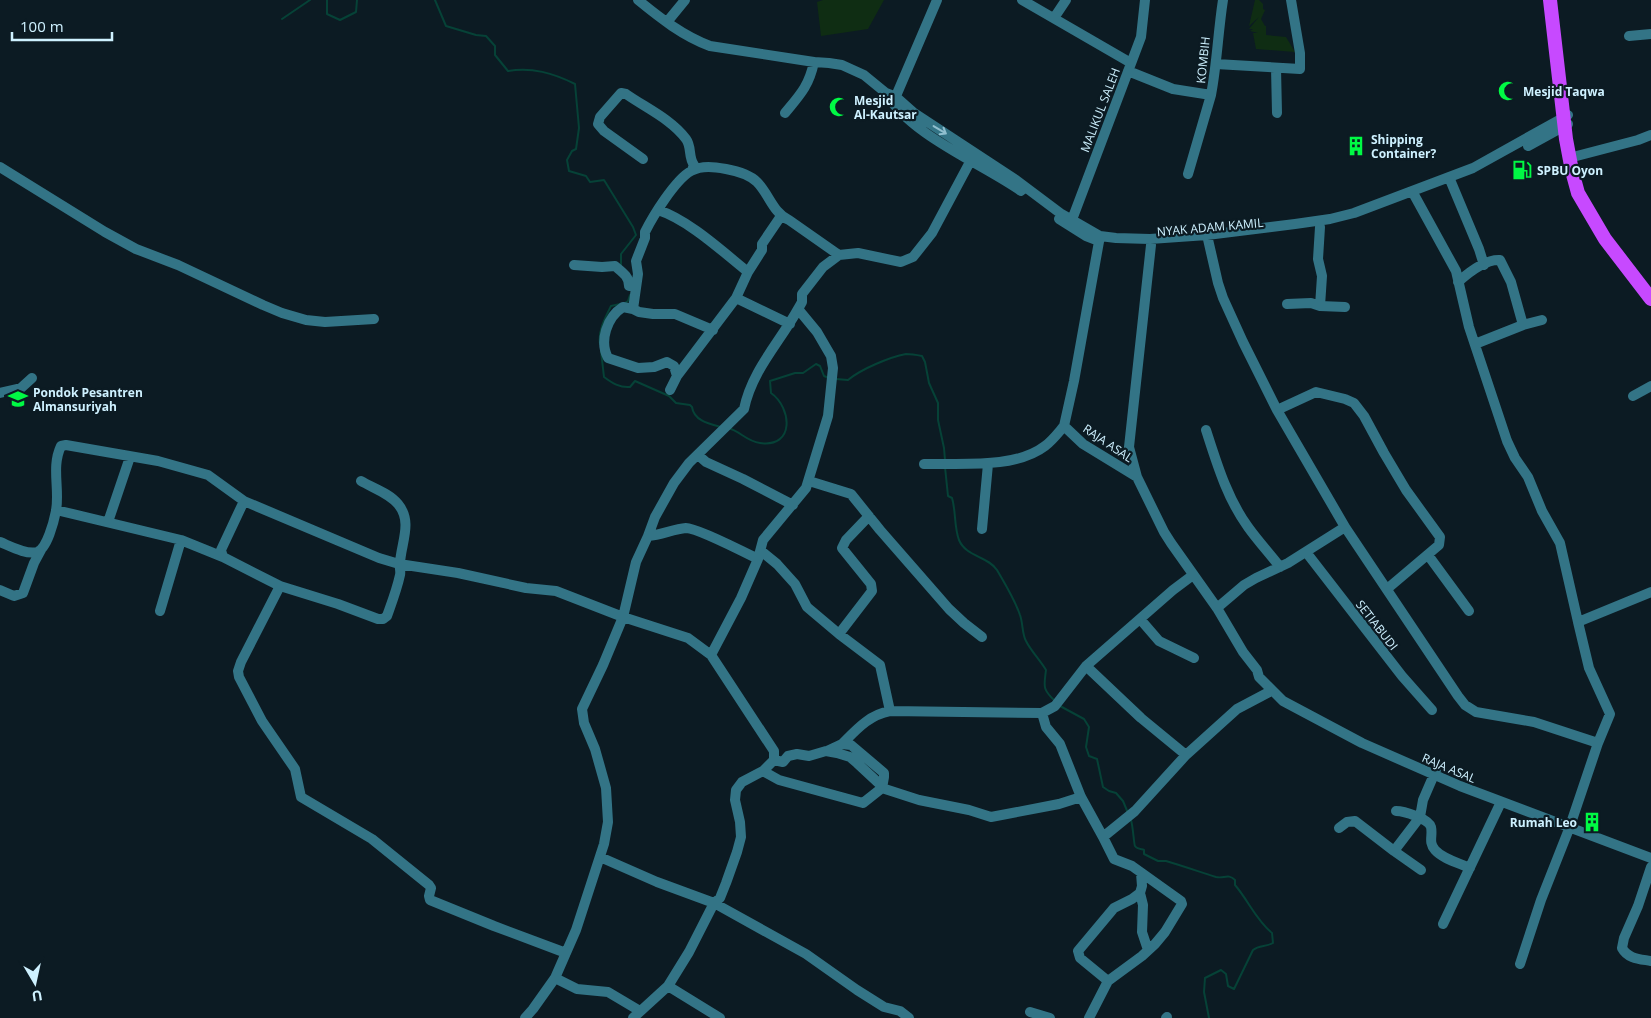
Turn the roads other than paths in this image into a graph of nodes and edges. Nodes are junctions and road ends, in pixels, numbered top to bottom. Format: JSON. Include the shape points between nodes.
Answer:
{"nodes":[{"id":1,"x":638,"y":0,"type":"edge"},
{"id":2,"x":685,"y":0,"type":"edge"},
{"id":3,"x":937,"y":0,"type":"edge"},
{"id":4,"x":1022,"y":0,"type":"edge"},
{"id":5,"x":1066,"y":0,"type":"edge"},
{"id":6,"x":1145,"y":0,"type":"edge"},
{"id":7,"x":1224,"y":0,"type":"edge"},
{"id":8,"x":1291,"y":0,"type":"edge"},
{"id":9,"x":1550,"y":0,"type":"edge"},
{"id":10,"x":1556,"y":0,"type":"edge"},
{"id":11,"x":1054,"y":18,"type":"junction"},
{"id":12,"x":667,"y":22,"type":"junction"},
{"id":13,"x":1651,"y":34,"type":"edge"},
{"id":14,"x":1629,"y":36,"type":"dead end"},
{"id":15,"x":814,"y":62,"type":"junction"},
{"id":16,"x":1216,"y":64,"type":"junction"},
{"id":17,"x":1130,"y":67,"type":"junction"},
{"id":18,"x":1276,"y":68,"type":"junction"},
{"id":19,"x":1211,"y":96,"type":"junction"},
{"id":20,"x":894,"y":101,"type":"junction"},
{"id":21,"x":785,"y":113,"type":"dead end"},
{"id":22,"x":1277,"y":113,"type":"dead end"},
{"id":23,"x":1567,"y":120,"type":"junction"},
{"id":24,"x":1651,"y":135,"type":"edge"},
{"id":25,"x":1573,"y":157,"type":"junction"},
{"id":26,"x":643,"y":159,"type":"dead end"},
{"id":27,"x":971,"y":160,"type":"junction"},
{"id":28,"x":0,"y":167,"type":"edge"},
{"id":29,"x":692,"y":170,"type":"junction"},
{"id":30,"x":1188,"y":174,"type":"dead end"},
{"id":31,"x":1451,"y":182,"type":"junction"},
{"id":32,"x":1414,"y":194,"type":"junction"},
{"id":33,"x":658,"y":210,"type":"junction"},
{"id":34,"x":781,"y":216,"type":"junction"},
{"id":35,"x":1071,"y":223,"type":"junction"},
{"id":36,"x":1320,"y":227,"type":"junction"},
{"id":37,"x":1207,"y":238,"type":"junction"},
{"id":38,"x":1100,"y":239,"type":"junction"},
{"id":39,"x":1132,"y":241,"type":"junction"},
{"id":40,"x":1151,"y":245,"type":"junction"},
{"id":41,"x":839,"y":255,"type":"junction"},
{"id":42,"x":574,"y":265,"type":"dead end"},
{"id":43,"x":1484,"y":265,"type":"junction"},
{"id":44,"x":748,"y":272,"type":"junction"},
{"id":45,"x":1458,"y":282,"type":"junction"},
{"id":46,"x":633,"y":286,"type":"junction"},
{"id":47,"x":1651,"y":288,"type":"edge"},
{"id":48,"x":736,"y":298,"type":"junction"},
{"id":49,"x":1651,"y":299,"type":"edge"},
{"id":50,"x":1287,"y":304,"type":"dead end"},
{"id":51,"x":1320,"y":306,"type":"junction"},
{"id":52,"x":1345,"y":307,"type":"dead end"},
{"id":53,"x":633,"y":309,"type":"junction"},
{"id":54,"x":798,"y":309,"type":"junction"},
{"id":55,"x":374,"y":319,"type":"dead end"},
{"id":56,"x":1542,"y":320,"type":"dead end"},
{"id":57,"x":790,"y":324,"type":"junction"},
{"id":58,"x":1523,"y":325,"type":"junction"},
{"id":59,"x":713,"y":330,"type":"junction"},
{"id":60,"x":1474,"y":344,"type":"junction"},
{"id":61,"x":677,"y":376,"type":"junction"},
{"id":62,"x":32,"y":378,"type":"dead end"},
{"id":63,"x":1651,"y":386,"type":"edge"},
{"id":64,"x":670,"y":390,"type":"dead end"},
{"id":65,"x":0,"y":393,"type":"edge"},
{"id":66,"x":1633,"y":396,"type":"dead end"},
{"id":67,"x":1277,"y":410,"type":"junction"},
{"id":68,"x":1064,"y":426,"type":"junction"},
{"id":69,"x":1206,"y":430,"type":"dead end"},
{"id":70,"x":698,"y":455,"type":"junction"},
{"id":71,"x":130,"y":456,"type":"junction"},
{"id":72,"x":924,"y":464,"type":"dead end"},
{"id":73,"x":988,"y":464,"type":"junction"},
{"id":74,"x":1137,"y":477,"type":"junction"},
{"id":75,"x":361,"y":481,"type":"dead end"},
{"id":76,"x":809,"y":481,"type":"junction"},
{"id":77,"x":244,"y":502,"type":"junction"},
{"id":78,"x":793,"y":505,"type":"junction"},
{"id":79,"x":56,"y":510,"type":"junction"},
{"id":80,"x":869,"y":516,"type":"junction"},
{"id":81,"x":108,"y":522,"type":"junction"},
{"id":82,"x":1345,"y":527,"type":"junction"},
{"id":83,"x":982,"y":529,"type":"dead end"},
{"id":84,"x":648,"y":536,"type":"junction"},
{"id":85,"x":181,"y":540,"type":"junction"},
{"id":86,"x":0,"y":542,"type":"edge"},
{"id":87,"x":41,"y":550,"type":"junction"},
{"id":88,"x":1306,"y":552,"type":"junction"},
{"id":89,"x":760,"y":555,"type":"junction"},
{"id":90,"x":1428,"y":555,"type":"junction"},
{"id":91,"x":222,"y":557,"type":"junction"},
{"id":92,"x":399,"y":564,"type":"junction"},
{"id":93,"x":1280,"y":567,"type":"junction"},
{"id":94,"x":1194,"y":575,"type":"junction"},
{"id":95,"x":280,"y":586,"type":"junction"},
{"id":96,"x":1387,"y":588,"type":"junction"},
{"id":97,"x":0,"y":590,"type":"edge"},
{"id":98,"x":1651,"y":592,"type":"edge"},
{"id":99,"x":1217,"y":608,"type":"junction"},
{"id":100,"x":160,"y":611,"type":"dead end"},
{"id":101,"x":1469,"y":611,"type":"dead end"},
{"id":102,"x":623,"y":617,"type":"junction"},
{"id":103,"x":1140,"y":619,"type":"junction"},
{"id":104,"x":1578,"y":622,"type":"junction"},
{"id":105,"x":839,"y":634,"type":"junction"},
{"id":106,"x":982,"y":637,"type":"dead end"},
{"id":107,"x":711,"y":655,"type":"junction"},
{"id":108,"x":1194,"y":658,"type":"dead end"},
{"id":109,"x":1086,"y":666,"type":"junction"},
{"id":110,"x":1257,"y":670,"type":"junction"},
{"id":111,"x":1271,"y":691,"type":"junction"},
{"id":112,"x":1432,"y":710,"type":"dead end"},
{"id":113,"x":890,"y":711,"type":"junction"},
{"id":114,"x":1042,"y":713,"type":"junction"},
{"id":115,"x":1598,"y":743,"type":"junction"},
{"id":116,"x":842,"y":744,"type":"junction"},
{"id":117,"x":826,"y":752,"type":"junction"},
{"id":118,"x":1186,"y":756,"type":"junction"},
{"id":119,"x":774,"y":760,"type":"junction"},
{"id":120,"x":763,"y":771,"type":"junction"},
{"id":121,"x":1435,"y":772,"type":"junction"},
{"id":122,"x":882,"y":788,"type":"junction"},
{"id":123,"x":1081,"y":797,"type":"junction"},
{"id":124,"x":1501,"y":802,"type":"junction"},
{"id":125,"x":1396,"y":811,"type":"dead end"},
{"id":126,"x":1420,"y":817,"type":"junction"},
{"id":127,"x":1570,"y":826,"type":"junction"},
{"id":128,"x":1339,"y":828,"type":"dead end"},
{"id":129,"x":1103,"y":838,"type":"junction"},
{"id":130,"x":1394,"y":851,"type":"junction"},
{"id":131,"x":1651,"y":852,"type":"edge"},
{"id":132,"x":600,"y":857,"type":"junction"},
{"id":133,"x":1651,"y":858,"type":"edge"},
{"id":134,"x":1651,"y":867,"type":"edge"},
{"id":135,"x":1470,"y":868,"type":"junction"},
{"id":136,"x":1421,"y":870,"type":"dead end"},
{"id":137,"x":1141,"y":874,"type":"junction"},
{"id":138,"x":1140,"y":893,"type":"junction"},
{"id":139,"x":714,"y":903,"type":"junction"},
{"id":140,"x":1443,"y":924,"type":"dead end"},
{"id":141,"x":1148,"y":950,"type":"junction"},
{"id":142,"x":566,"y":953,"type":"junction"},
{"id":143,"x":1651,"y":961,"type":"edge"},
{"id":144,"x":1520,"y":964,"type":"dead end"},
{"id":145,"x":554,"y":978,"type":"junction"},
{"id":146,"x":1108,"y":981,"type":"junction"},
{"id":147,"x":668,"y":986,"type":"junction"},
{"id":148,"x":1030,"y":1012,"type":"dead end"},
{"id":149,"x":636,"y":1015,"type":"edge"},
{"id":150,"x":525,"y":1018,"type":"edge"},
{"id":151,"x":720,"y":1018,"type":"edge"},
{"id":152,"x":909,"y":1018,"type":"edge"},
{"id":153,"x":1050,"y":1018,"type":"edge"},
{"id":154,"x":1089,"y":1018,"type":"edge"}],
"edges":[{"from":1,"to":12,"type":"street"},
{"from":2,"to":12,"type":"street"},
{"from":3,"to":20,"type":"street"},
{"from":4,"to":11,"type":"street","name":"KOMBIH"},
{"from":5,"to":11,"type":"street"},
{"from":6,"to":17,"type":"street","name":"MALIKUL SALEH","via":[[1142,30]]},
{"from":7,"to":16,"type":"street","name":"KOMBIH"},
{"from":8,"to":18,"type":"street","via":[[1300,70]]},
{"from":9,"to":23,"type":"highway"},
{"from":10,"to":23,"type":"highway"},
{"from":11,"to":17,"type":"street","name":"KOMBIH"},
{"from":12,"to":15,"type":"street","via":[[694,40],[710,46]]},
{"from":13,"to":14,"type":"street"},
{"from":15,"to":20,"type":"street","name":"NYAK ADAM KAMIL","via":[[842,65],[864,75]]},
{"from":15,"to":21,"type":"street","via":[[805,89]]},
{"from":16,"to":18,"type":"street"},
{"from":16,"to":19,"type":"street","name":"KOMBIH"},
{"from":17,"to":19,"type":"street","name":"KOMBIH","via":[[1173,88]]},
{"from":17,"to":35,"type":"street","name":"MALIKUL SALEH"},
{"from":18,"to":22,"type":"street"},
{"from":19,"to":30,"type":"street"},
{"from":20,"to":27,"type":"street","name":"NYAK ADAM KAMIL","via":[[932,138]]},
{"from":20,"to":35,"type":"street","one_way":true,"via":[[1016,180]]},
{"from":23,"to":25,"type":"highway"},
{"from":23,"to":25,"type":"highway"},
{"from":23,"to":31,"type":"street","name":"NYAK ADAM KAMIL","via":[[1488,167]]},
{"from":23,"to":32,"type":"street"},
{"from":24,"to":25,"type":"street"},
{"from":25,"to":47,"type":"highway","via":[[1596,213]]},
{"from":25,"to":49,"type":"highway","via":[[1578,193],[1590,216]]},
{"from":26,"to":29,"type":"street","via":[[598,124],[600,117],[621,93],[671,124],[686,139],[694,165]]},
{"from":27,"to":35,"type":"street","name":"NYAK ADAM KAMIL"},
{"from":27,"to":41,"type":"street","via":[[932,233],[913,256],[901,262],[858,253]]},
{"from":28,"to":55,"type":"street","via":[[129,245],[263,306],[325,322]]},
{"from":29,"to":33,"type":"street"},
{"from":29,"to":34,"type":"street","via":[[710,166],[746,174],[762,187]]},
{"from":31,"to":32,"type":"street","name":"NYAK ADAM KAMIL"},
{"from":31,"to":43,"type":"street"},
{"from":32,"to":36,"type":"street","name":"NYAK ADAM KAMIL","via":[[1357,218]]},
{"from":32,"to":37,"type":"street","via":[[1330,219]]},
{"from":32,"to":45,"type":"street","via":[[1456,271]]},
{"from":33,"to":44,"type":"street","via":[[708,240]]},
{"from":33,"to":46,"type":"street","via":[[645,232]]},
{"from":34,"to":41,"type":"street"},
{"from":34,"to":44,"type":"street"},
{"from":35,"to":38,"type":"street","name":"NYAK ADAM KAMIL"},
{"from":36,"to":37,"type":"street","name":"NYAK ADAM KAMIL"},
{"from":36,"to":51,"type":"street"},
{"from":37,"to":39,"type":"street"},
{"from":37,"to":40,"type":"street","name":"NYAK ADAM KAMIL"},
{"from":37,"to":67,"type":"street","via":[[1223,298]]},
{"from":38,"to":39,"type":"street","name":"NYAK ADAM KAMIL"},
{"from":38,"to":68,"type":"street","name":"RAJA ASAL"},
{"from":39,"to":40,"type":"street","name":"NYAK ADAM KAMIL"},
{"from":40,"to":74,"type":"street","via":[[1129,447]]},
{"from":41,"to":54,"type":"street","via":[[823,267],[802,294]]},
{"from":42,"to":46,"type":"street","via":[[615,266]]},
{"from":43,"to":45,"type":"street"},
{"from":43,"to":58,"type":"street","via":[[1498,259],[1503,262]]},
{"from":44,"to":48,"type":"street"},
{"from":45,"to":60,"type":"street"},
{"from":46,"to":53,"type":"street"},
{"from":48,"to":57,"type":"street"},
{"from":48,"to":59,"type":"street"},
{"from":50,"to":51,"type":"street"},
{"from":51,"to":52,"type":"street"},
{"from":53,"to":59,"type":"street","via":[[653,314],[675,314]]},
{"from":53,"to":61,"type":"street","via":[[623,307],[609,319],[604,352],[608,358],[638,368],[667,362],[674,366]]},
{"from":54,"to":57,"type":"street"},
{"from":54,"to":76,"type":"street","via":[[827,348],[834,368],[828,416]]},
{"from":56,"to":58,"type":"street"},
{"from":57,"to":70,"type":"street","via":[[755,375],[744,409]]},
{"from":58,"to":60,"type":"street"},
{"from":59,"to":61,"type":"street"},
{"from":60,"to":104,"type":"street","via":[[1514,458],[1528,477],[1542,512],[1560,543]]},
{"from":61,"to":64,"type":"street"},
{"from":62,"to":65,"type":"street","via":[[21,388]]},
{"from":63,"to":66,"type":"street"},
{"from":67,"to":82,"type":"street"},
{"from":67,"to":90,"type":"street","via":[[1316,392],[1354,403],[1406,490],[1440,537],[1439,545]]},
{"from":68,"to":73,"type":"street","via":[[1047,445],[1031,454]]},
{"from":68,"to":74,"type":"street","name":"RAJA ASAL","via":[[1083,444]]},
{"from":69,"to":93,"type":"street","via":[[1223,482],[1248,528]]},
{"from":70,"to":78,"type":"street"},
{"from":70,"to":84,"type":"street","via":[[674,483]]},
{"from":71,"to":77,"type":"street","via":[[208,475]]},
{"from":71,"to":79,"type":"street","via":[[61,446],[56,469]]},
{"from":71,"to":81,"type":"street"},
{"from":72,"to":73,"type":"street"},
{"from":73,"to":83,"type":"street"},
{"from":74,"to":94,"type":"street","name":"RAJA ASAL","via":[[1164,532]]},
{"from":75,"to":92,"type":"street","via":[[388,496],[402,510],[406,534]]},
{"from":76,"to":78,"type":"street"},
{"from":76,"to":80,"type":"street","via":[[851,494]]},
{"from":77,"to":91,"type":"street","via":[[221,550]]},
{"from":77,"to":92,"type":"street"},
{"from":78,"to":89,"type":"street","via":[[763,540]]},
{"from":79,"to":81,"type":"street"},
{"from":79,"to":87,"type":"street"},
{"from":80,"to":105,"type":"street","via":[[842,548],[871,584],[872,591]]},
{"from":80,"to":106,"type":"street","via":[[949,609]]},
{"from":81,"to":85,"type":"street"},
{"from":82,"to":88,"type":"street"},
{"from":82,"to":96,"type":"street"},
{"from":84,"to":89,"type":"street","via":[[688,528]]},
{"from":84,"to":102,"type":"street","via":[[636,562]]},
{"from":85,"to":91,"type":"street"},
{"from":85,"to":100,"type":"street"},
{"from":86,"to":87,"type":"street","via":[[29,552]]},
{"from":87,"to":97,"type":"street","via":[[23,593],[14,596]]},
{"from":88,"to":93,"type":"street"},
{"from":88,"to":112,"type":"street","name":"SETIABUDI"},
{"from":89,"to":105,"type":"street","via":[[777,564],[795,584],[807,607]]},
{"from":89,"to":107,"type":"street"},
{"from":90,"to":96,"type":"street"},
{"from":90,"to":101,"type":"street"},
{"from":91,"to":95,"type":"street"},
{"from":92,"to":95,"type":"street","via":[[401,573],[387,616],[383,619]]},
{"from":92,"to":102,"type":"street","via":[[556,591]]},
{"from":93,"to":99,"type":"street","via":[[1244,585]]},
{"from":94,"to":99,"type":"street","name":"RAJA ASAL"},
{"from":94,"to":103,"type":"street"},
{"from":95,"to":142,"type":"street","via":[[238,671],[262,721],[295,769],[301,797],[372,839],[429,885],[430,900]]},
{"from":96,"to":115,"type":"street","via":[[1430,656],[1470,710],[1534,722]]},
{"from":98,"to":104,"type":"street"},
{"from":99,"to":110,"type":"street","name":"RAJA ASAL"},
{"from":102,"to":107,"type":"street","via":[[688,638]]},
{"from":102,"to":132,"type":"street","via":[[582,709],[608,800],[608,822]]},
{"from":103,"to":108,"type":"street","via":[[1159,641]]},
{"from":103,"to":109,"type":"street"},
{"from":104,"to":115,"type":"street","via":[[1589,668],[1610,711]]},
{"from":105,"to":113,"type":"street","via":[[881,667]]},
{"from":107,"to":119,"type":"street","via":[[774,751]]},
{"from":109,"to":114,"type":"street","via":[[1058,703]]},
{"from":109,"to":118,"type":"street"},
{"from":110,"to":111,"type":"street","name":"RAJA ASAL"},
{"from":110,"to":121,"type":"street","name":"RAJA ASAL","via":[[1291,698]]},
{"from":111,"to":118,"type":"street","via":[[1237,709]]},
{"from":111,"to":121,"type":"street","name":"RAJA ASAL","via":[[1287,704],[1362,743]]},
{"from":113,"to":114,"type":"street"},
{"from":113,"to":116,"type":"street","via":[[867,719]]},
{"from":114,"to":123,"type":"street","via":[[1046,727],[1060,744]]},
{"from":115,"to":127,"type":"street"},
{"from":116,"to":117,"type":"street"},
{"from":116,"to":122,"type":"street","via":[[851,745],[881,769],[884,777]]},
{"from":117,"to":119,"type":"street","via":[[788,756],[783,762]]},
{"from":117,"to":122,"type":"street","via":[[850,757]]},
{"from":118,"to":129,"type":"street","via":[[1135,811]]},
{"from":119,"to":120,"type":"street"},
{"from":120,"to":122,"type":"street","via":[[779,780],[862,803]]},
{"from":120,"to":139,"type":"street","via":[[742,782],[736,790],[741,837],[729,876],[720,898]]},
{"from":121,"to":124,"type":"street","name":"RAJA ASAL"},
{"from":121,"to":126,"type":"street"},
{"from":121,"to":127,"type":"street","name":"RAJA ASAL"},
{"from":122,"to":123,"type":"street","via":[[991,817]]},
{"from":123,"to":129,"type":"street"},
{"from":124,"to":127,"type":"street","name":"RAJA ASAL"},
{"from":124,"to":135,"type":"street"},
{"from":125,"to":126,"type":"street"},
{"from":126,"to":130,"type":"street"},
{"from":126,"to":135,"type":"street","via":[[1430,825],[1430,844],[1435,851]]},
{"from":127,"to":131,"type":"street","name":"RAJA ASAL"},
{"from":127,"to":133,"type":"street","name":"RAJA ASAL"},
{"from":127,"to":144,"type":"street","via":[[1540,900]]},
{"from":128,"to":130,"type":"street","via":[[1355,820]]},
{"from":129,"to":137,"type":"street","via":[[1114,859],[1132,866]]},
{"from":130,"to":136,"type":"street"},
{"from":132,"to":139,"type":"street"},
{"from":132,"to":142,"type":"street"},
{"from":134,"to":143,"type":"street","via":[[1622,948],[1630,957]]},
{"from":135,"to":140,"type":"street"},
{"from":137,"to":138,"type":"street"},
{"from":137,"to":141,"type":"street","via":[[1182,903],[1165,932]]},
{"from":138,"to":141,"type":"street","via":[[1142,932]]},
{"from":138,"to":146,"type":"street","via":[[1114,908],[1078,951],[1080,958]]},
{"from":139,"to":147,"type":"street"},
{"from":139,"to":152,"type":"street","via":[[806,954],[884,1007],[900,1011]]},
{"from":141,"to":146,"type":"street"},
{"from":142,"to":145,"type":"street"},
{"from":145,"to":149,"type":"street","via":[[577,989],[608,992]]},
{"from":145,"to":150,"type":"street"},
{"from":146,"to":154,"type":"street"},
{"from":147,"to":149,"type":"street"},
{"from":147,"to":151,"type":"street"},
{"from":148,"to":153,"type":"street"}]}
